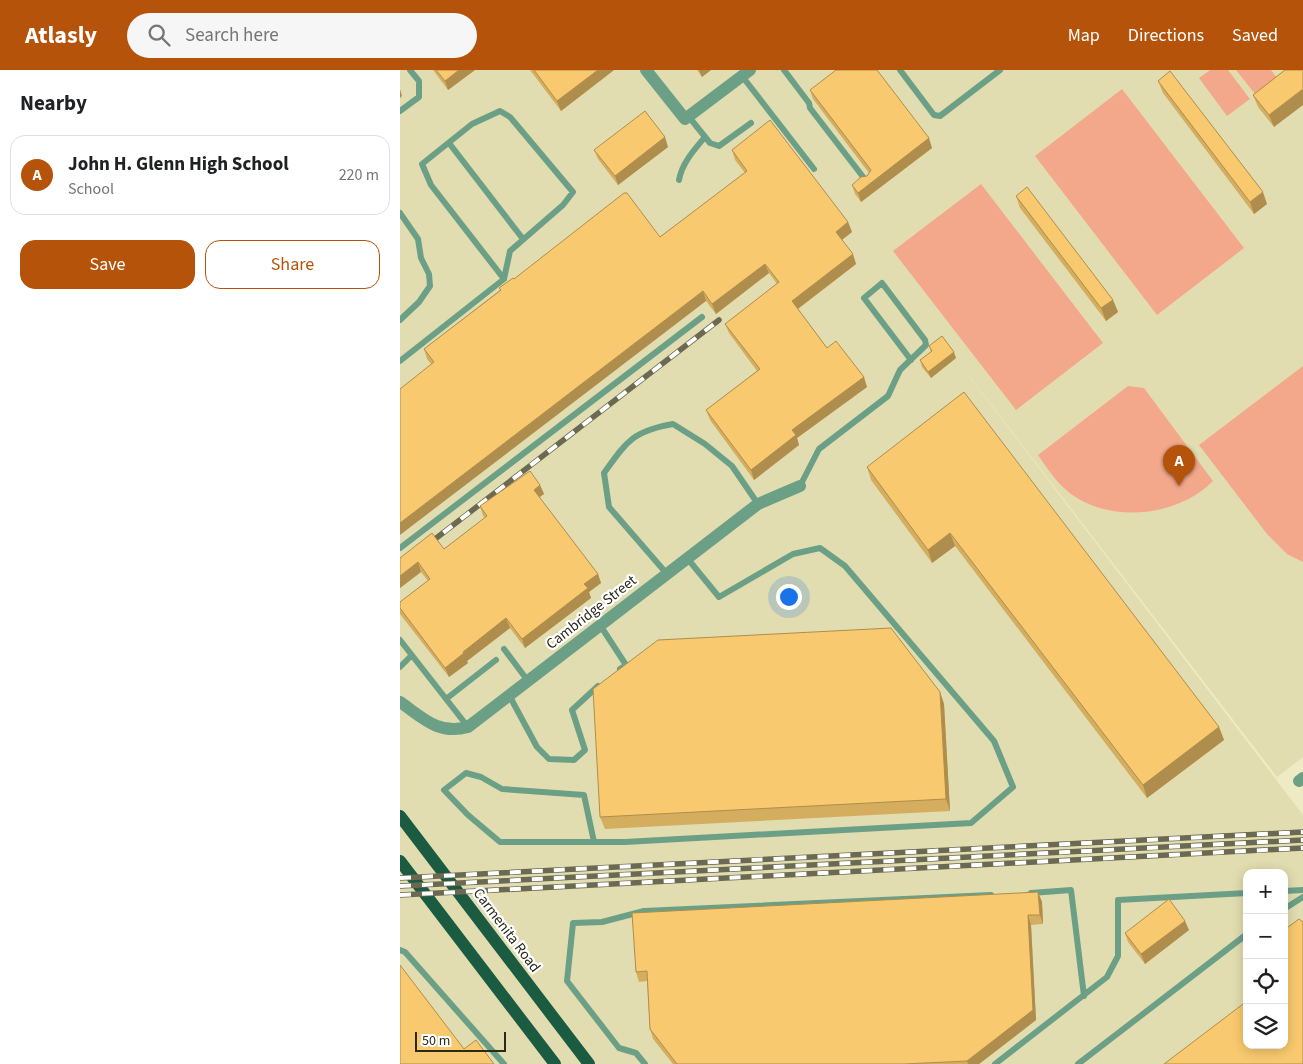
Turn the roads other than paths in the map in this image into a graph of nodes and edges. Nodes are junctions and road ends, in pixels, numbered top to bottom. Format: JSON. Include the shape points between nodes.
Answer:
{"nodes":[{"id":1,"x":410,"y":70,"type":"edge"},
{"id":2,"x":646,"y":70,"type":"edge"},
{"id":3,"x":784,"y":70,"type":"edge"},
{"id":4,"x":900,"y":70,"type":"edge"},
{"id":5,"x":1000,"y":70,"type":"edge"},
{"id":6,"x":746,"y":73,"type":"edge"},
{"id":7,"x":400,"y":111,"type":"edge"},
{"id":8,"x":687,"y":118,"type":"junction"},
{"id":9,"x":752,"y":122,"type":"dead end"},
{"id":10,"x":705,"y":136,"type":"junction"},
{"id":11,"x":449,"y":143,"type":"junction"},
{"id":12,"x":814,"y":169,"type":"dead end"},
{"id":13,"x":679,"y":180,"type":"dead end"},
{"id":14,"x":868,"y":182,"type":"edge"},
{"id":15,"x":400,"y":213,"type":"edge"},
{"id":16,"x":523,"y":239,"type":"junction"},
{"id":17,"x":504,"y":279,"type":"junction"},
{"id":18,"x":702,"y":317,"type":"dead end"},
{"id":19,"x":400,"y":320,"type":"edge"},
{"id":20,"x":911,"y":360,"type":"junction"},
{"id":21,"x":400,"y":361,"type":"edge"},
{"id":22,"x":800,"y":486,"type":"joint"},
{"id":23,"x":758,"y":504,"type":"junction"},
{"id":24,"x":400,"y":548,"type":"edge"},
{"id":25,"x":687,"y":558,"type":"junction"},
{"id":26,"x":667,"y":574,"type":"junction"},
{"id":27,"x":600,"y":625,"type":"junction"},
{"id":28,"x":400,"y":640,"type":"edge"},
{"id":29,"x":504,"y":649,"type":"dead end"},
{"id":30,"x":412,"y":655,"type":"junction"},
{"id":31,"x":496,"y":660,"type":"dead end"},
{"id":32,"x":400,"y":668,"type":"edge"},
{"id":33,"x":610,"y":677,"type":"edge"},
{"id":34,"x":528,"y":681,"type":"junction"},
{"id":35,"x":603,"y":683,"type":"edge"},
{"id":36,"x":509,"y":695,"type":"junction"},
{"id":37,"x":446,"y":699,"type":"junction"},
{"id":38,"x":400,"y":702,"type":"edge"},
{"id":39,"x":468,"y":727,"type":"junction"},
{"id":40,"x":400,"y":816,"type":"edge"},
{"id":41,"x":594,"y":842,"type":"junction"},
{"id":42,"x":400,"y":861,"type":"edge"},
{"id":43,"x":1303,"y":890,"type":"edge"},
{"id":44,"x":1288,"y":891,"type":"edge"},
{"id":45,"x":1028,"y":893,"type":"edge"},
{"id":46,"x":1243,"y":893,"type":"edge"},
{"id":47,"x":998,"y":894,"type":"edge"},
{"id":48,"x":1303,"y":897,"type":"edge"},
{"id":49,"x":1288,"y":906,"type":"edge"},
{"id":50,"x":1243,"y":937,"type":"edge"},
{"id":51,"x":400,"y":950,"type":"edge"},
{"id":52,"x":1084,"y":996,"type":"junction"},
{"id":53,"x":504,"y":1064,"type":"edge"},
{"id":54,"x":556,"y":1064,"type":"edge"},
{"id":55,"x":589,"y":1064,"type":"edge"},
{"id":56,"x":645,"y":1064,"type":"edge"},
{"id":57,"x":995,"y":1064,"type":"edge"},
{"id":58,"x":1078,"y":1064,"type":"edge"}],
"edges":[{"from":1,"to":7,"type":"lane","via":[[419,81],[419,98]]},
{"from":2,"to":8,"type":"street"},
{"from":3,"to":14,"type":"lane"},
{"from":4,"to":5,"type":"lane","via":[[934,115],[940,116]]},
{"from":6,"to":8,"type":"street"},
{"from":6,"to":12,"type":"lane"},
{"from":8,"to":10,"type":"lane"},
{"from":9,"to":10,"type":"lane","via":[[719,146]]},
{"from":10,"to":13,"type":"lane","via":[[684,164]]},
{"from":11,"to":16,"type":"lane"},
{"from":11,"to":16,"type":"lane","via":[[472,124],[500,112],[510,117],[573,192],[563,205]]},
{"from":11,"to":17,"type":"lane","via":[[422,164],[423,171]]},
{"from":15,"to":19,"type":"lane","via":[[418,239],[430,286]]},
{"from":16,"to":17,"type":"lane","via":[[510,251]]},
{"from":17,"to":21,"type":"lane"},
{"from":18,"to":24,"type":"lane"},
{"from":20,"to":20,"type":"lane","via":[[923,349],[925,340],[882,283],[864,298]]},
{"from":20,"to":22,"type":"lane","via":[[894,379],[888,396],[819,448]]},
{"from":22,"to":23,"type":"street","name":"Cambridge Street"},
{"from":23,"to":25,"type":"street","name":"Cambridge Street"},
{"from":23,"to":26,"type":"lane","via":[[732,466],[673,424],[648,428],[626,442],[604,473],[608,507]]},
{"from":25,"to":26,"type":"street","name":"Cambridge Street"},
{"from":25,"to":41,"type":"lane","via":[[719,597],[792,554],[820,548],[845,566],[989,734],[1013,787],[971,823],[728,838]]},
{"from":26,"to":27,"type":"street","name":"Cambridge Street"},
{"from":27,"to":33,"type":"lane","via":[[626,665]]},
{"from":27,"to":34,"type":"street","name":"Cambridge Street"},
{"from":28,"to":30,"type":"lane"},
{"from":29,"to":34,"type":"lane"},
{"from":30,"to":32,"type":"lane"},
{"from":30,"to":37,"type":"lane"},
{"from":31,"to":37,"type":"lane"},
{"from":34,"to":36,"type":"street","name":"Cambridge Street"},
{"from":35,"to":36,"type":"lane","via":[[572,710],[586,750],[574,760],[549,759],[537,747]]},
{"from":36,"to":39,"type":"street","name":"Cambridge Street"},
{"from":37,"to":39,"type":"lane"},
{"from":38,"to":39,"type":"street","via":[[447,731]]},
{"from":40,"to":55,"type":"main road","name":"Carmenita Road"},
{"from":41,"to":41,"type":"lane","via":[[584,795],[502,789],[466,773],[444,790],[500,842]]},
{"from":42,"to":54,"type":"main road"},
{"from":43,"to":44,"type":"lane"},
{"from":45,"to":52,"type":"lane","via":[[1071,890]]},
{"from":46,"to":52,"type":"lane","via":[[1118,900],[1118,956],[1108,977]]},
{"from":47,"to":56,"type":"lane","via":[[644,912],[602,922],[573,923],[567,981],[619,1048],[636,1053]]},
{"from":48,"to":49,"type":"lane"},
{"from":50,"to":58,"type":"lane"},
{"from":51,"to":53,"type":"lane"},
{"from":52,"to":57,"type":"lane"}]}
